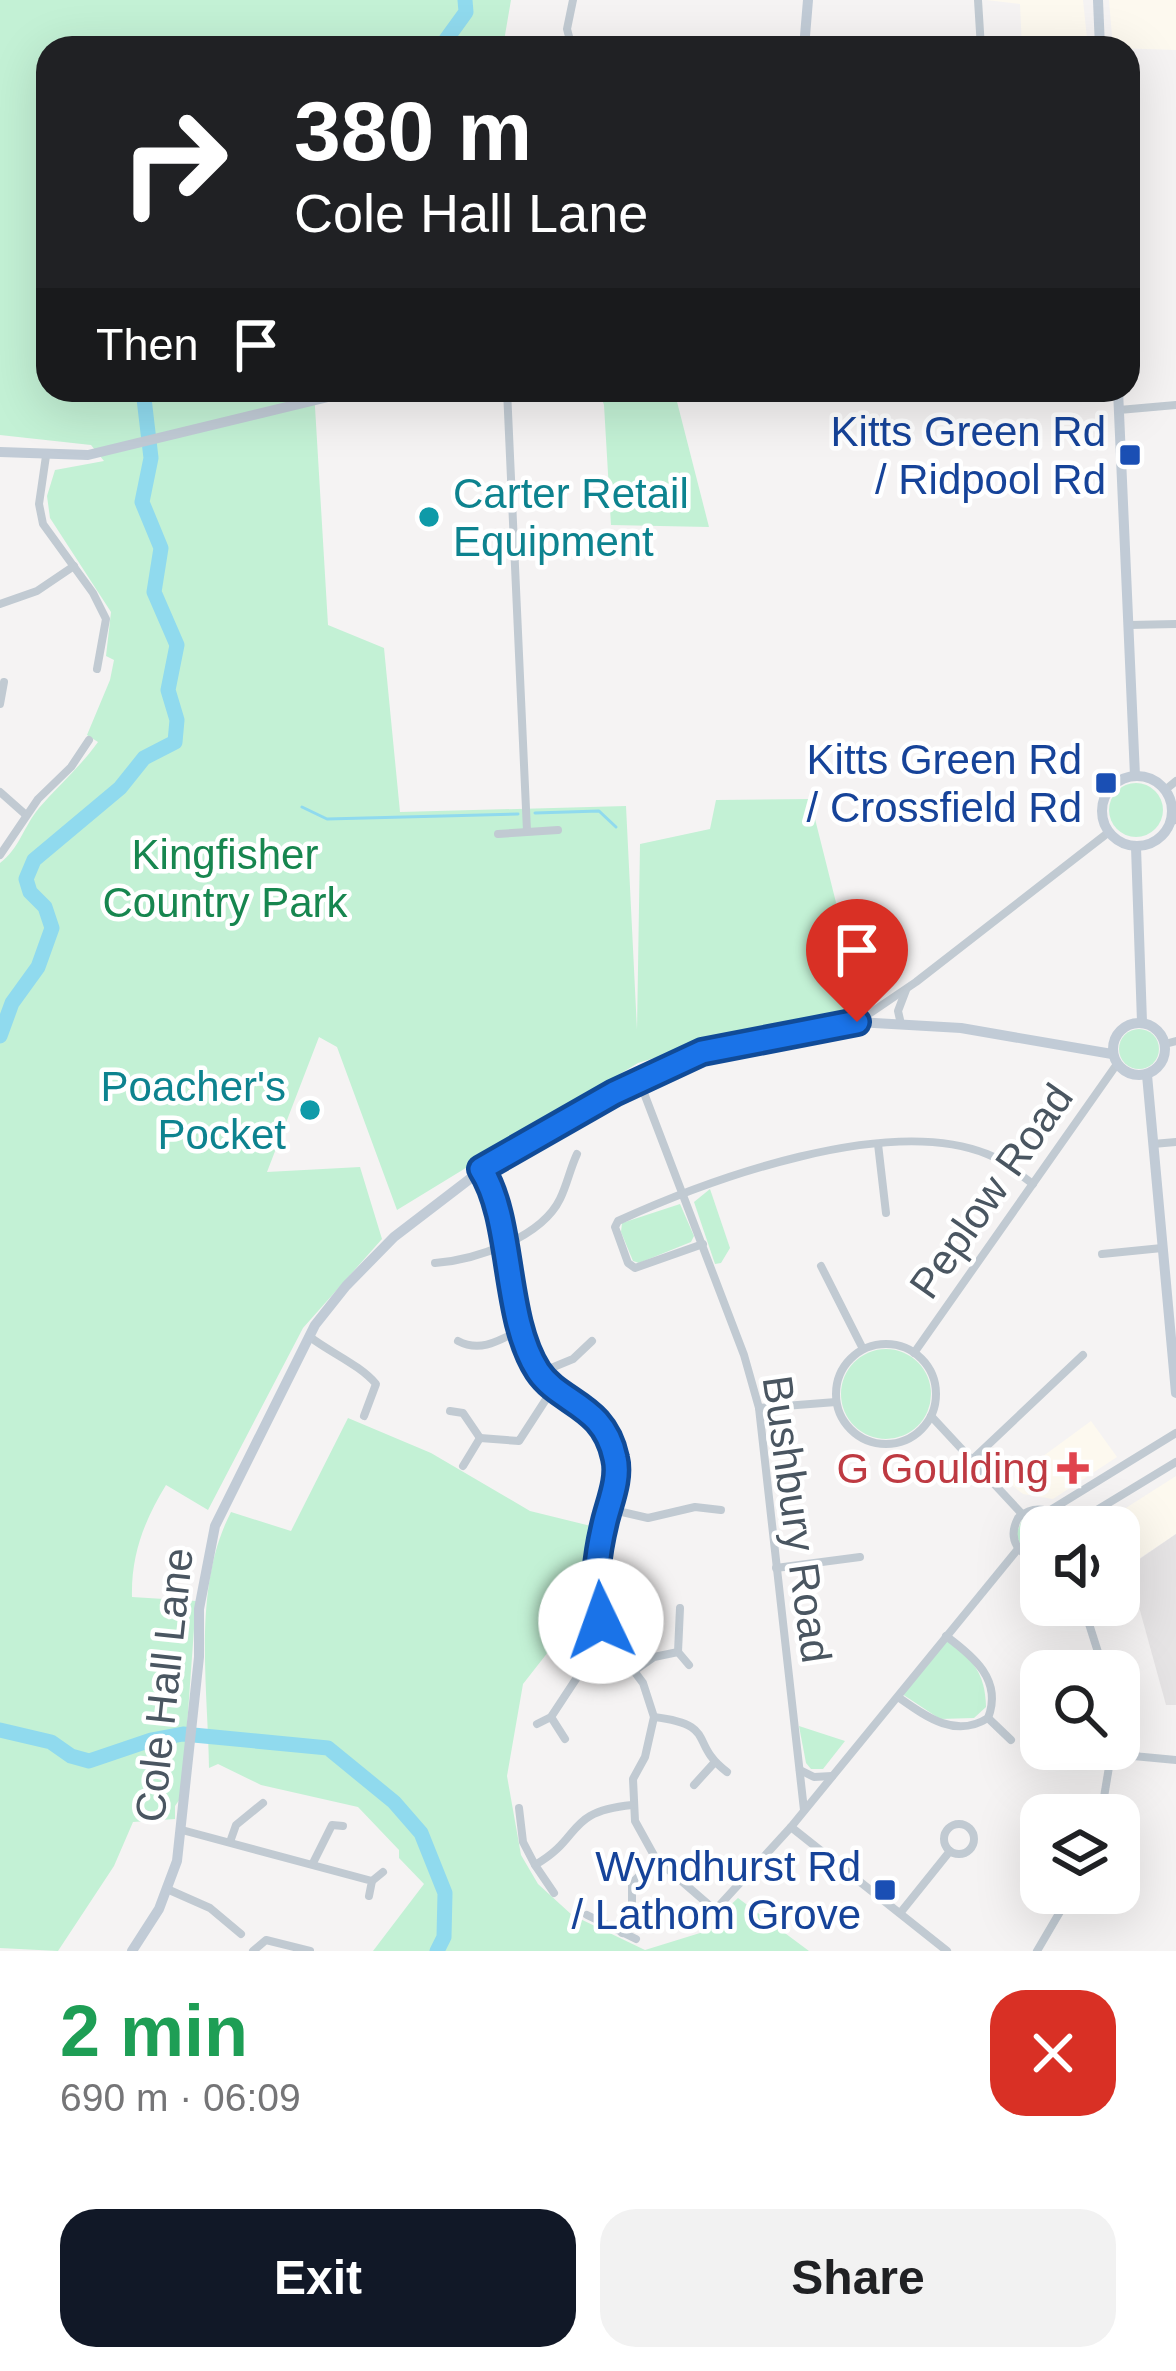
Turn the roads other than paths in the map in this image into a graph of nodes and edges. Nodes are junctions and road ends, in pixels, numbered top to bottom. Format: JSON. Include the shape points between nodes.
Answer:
{"nodes":[{"id":1,"x":573,"y":0,"type":"edge"},
{"id":2,"x":808,"y":0,"type":"edge"},
{"id":3,"x":978,"y":0,"type":"edge"},
{"id":4,"x":1098,"y":0,"type":"edge"},
{"id":5,"x":569,"y":36,"type":"edge"},
{"id":6,"x":805,"y":36,"type":"edge"},
{"id":7,"x":980,"y":36,"type":"edge"},
{"id":8,"x":1100,"y":36,"type":"edge"},
{"id":9,"x":309,"y":402,"type":"edge"},
{"id":10,"x":508,"y":402,"type":"edge"},
{"id":11,"x":1119,"y":402,"type":"edge"},
{"id":12,"x":1176,"y":405,"type":"edge"},
{"id":13,"x":1119,"y":410,"type":"junction"},
{"id":14,"x":0,"y":452,"type":"edge"},
{"id":15,"x":46,"y":456,"type":"junction"},
{"id":16,"x":74,"y":566,"type":"junction"},
{"id":17,"x":0,"y":604,"type":"edge"},
{"id":18,"x":1176,"y":624,"type":"edge"},
{"id":19,"x":1129,"y":625,"type":"junction"},
{"id":20,"x":97,"y":669,"type":"dead end"},
{"id":21,"x":2,"y":688,"type":"edge"},
{"id":22,"x":1,"y":704,"type":"edge"},
{"id":23,"x":89,"y":740,"type":"dead end"},
{"id":24,"x":1135,"y":776,"type":"junction"},
{"id":25,"x":1171,"y":785,"type":"edge"},
{"id":26,"x":0,"y":792,"type":"edge"},
{"id":27,"x":26,"y":815,"type":"junction"},
{"id":28,"x":1174,"y":820,"type":"edge"},
{"id":29,"x":558,"y":830,"type":"dead end"},
{"id":30,"x":527,"y":831,"type":"junction"},
{"id":31,"x":1109,"y":832,"type":"junction"},
{"id":32,"x":498,"y":834,"type":"dead end"},
{"id":33,"x":1136,"y":847,"type":"junction"},
{"id":34,"x":0,"y":855,"type":"edge"},
{"id":35,"x":906,"y":988,"type":"junction"},
{"id":36,"x":857,"y":1022,"type":"junction"},
{"id":37,"x":1142,"y":1022,"type":"junction"},
{"id":38,"x":901,"y":1024,"type":"junction"},
{"id":39,"x":1170,"y":1042,"type":"edge"},
{"id":40,"x":1115,"y":1059,"type":"junction"},
{"id":41,"x":1147,"y":1075,"type":"junction"},
{"id":42,"x":639,"y":1080,"type":"junction"},
{"id":43,"x":1176,"y":1142,"type":"edge"},
{"id":44,"x":878,"y":1144,"type":"junction"},
{"id":45,"x":1154,"y":1144,"type":"junction"},
{"id":46,"x":577,"y":1154,"type":"dead end"},
{"id":47,"x":481,"y":1169,"type":"junction"},
{"id":48,"x":1033,"y":1184,"type":"junction"},
{"id":49,"x":682,"y":1194,"type":"junction"},
{"id":50,"x":886,"y":1213,"type":"dead end"},
{"id":51,"x":502,"y":1244,"type":"junction"},
{"id":52,"x":703,"y":1244,"type":"junction"},
{"id":53,"x":1164,"y":1248,"type":"junction"},
{"id":54,"x":1102,"y":1254,"type":"dead end"},
{"id":55,"x":435,"y":1263,"type":"dead end"},
{"id":56,"x":821,"y":1266,"type":"dead end"},
{"id":57,"x":522,"y":1329,"type":"junction"},
{"id":58,"x":310,"y":1337,"type":"junction"},
{"id":59,"x":458,"y":1341,"type":"dead end"},
{"id":60,"x":592,"y":1342,"type":"dead end"},
{"id":61,"x":863,"y":1349,"type":"junction"},
{"id":62,"x":914,"y":1352,"type":"junction"},
{"id":63,"x":1083,"y":1355,"type":"dead end"},
{"id":64,"x":539,"y":1373,"type":"junction"},
{"id":65,"x":554,"y":1387,"type":"junction"},
{"id":66,"x":1176,"y":1393,"type":"edge"},
{"id":67,"x":836,"y":1402,"type":"junction"},
{"id":68,"x":760,"y":1408,"type":"junction"},
{"id":69,"x":450,"y":1411,"type":"dead end"},
{"id":70,"x":364,"y":1416,"type":"dead end"},
{"id":71,"x":931,"y":1417,"type":"junction"},
{"id":72,"x":1176,"y":1433,"type":"edge"},
{"id":73,"x":480,"y":1438,"type":"junction"},
{"id":74,"x":973,"y":1459,"type":"junction"},
{"id":75,"x":1176,"y":1462,"type":"edge"},
{"id":76,"x":463,"y":1466,"type":"dead end"},
{"id":77,"x":1057,"y":1506,"type":"edge"},
{"id":78,"x":1102,"y":1506,"type":"edge"},
{"id":79,"x":609,"y":1509,"type":"junction"},
{"id":80,"x":721,"y":1510,"type":"dead end"},
{"id":81,"x":1020,"y":1512,"type":"edge"},
{"id":82,"x":1020,"y":1517,"type":"edge"},
{"id":83,"x":1018,"y":1549,"type":"joint"},
{"id":84,"x":860,"y":1557,"type":"dead end"},
{"id":85,"x":776,"y":1568,"type":"junction"},
{"id":86,"x":680,"y":1608,"type":"dead end"},
{"id":87,"x":946,"y":1636,"type":"junction"},
{"id":88,"x":617,"y":1652,"type":"junction"},
{"id":89,"x":678,"y":1652,"type":"junction"},
{"id":90,"x":689,"y":1665,"type":"dead end"},
{"id":91,"x":634,"y":1671,"type":"junction"},
{"id":92,"x":898,"y":1697,"type":"junction"},
{"id":93,"x":551,"y":1717,"type":"junction"},
{"id":94,"x":654,"y":1717,"type":"junction"},
{"id":95,"x":988,"y":1718,"type":"junction"},
{"id":96,"x":537,"y":1724,"type":"dead end"},
{"id":97,"x":566,"y":1739,"type":"dead end"},
{"id":98,"x":1011,"y":1740,"type":"dead end"},
{"id":99,"x":1140,"y":1756,"type":"edge"},
{"id":100,"x":1176,"y":1760,"type":"edge"},
{"id":101,"x":714,"y":1762,"type":"junction"},
{"id":102,"x":799,"y":1770,"type":"junction"},
{"id":103,"x":727,"y":1772,"type":"dead end"},
{"id":104,"x":833,"y":1776,"type":"junction"},
{"id":105,"x":694,"y":1785,"type":"dead end"},
{"id":106,"x":262,"y":1803,"type":"dead end"},
{"id":107,"x":632,"y":1805,"type":"junction"},
{"id":108,"x":519,"y":1808,"type":"dead end"},
{"id":109,"x":804,"y":1810,"type":"junction"},
{"id":110,"x":331,"y":1814,"type":"dead end"},
{"id":111,"x":791,"y":1827,"type":"junction"},
{"id":112,"x":182,"y":1830,"type":"junction"},
{"id":113,"x":230,"y":1842,"type":"junction"},
{"id":114,"x":950,"y":1851,"type":"dead end"},
{"id":115,"x":656,"y":1858,"type":"junction"},
{"id":116,"x":314,"y":1863,"type":"junction"},
{"id":117,"x":535,"y":1865,"type":"junction"},
{"id":118,"x":383,"y":1872,"type":"dead end"},
{"id":119,"x":372,"y":1881,"type":"junction"},
{"id":120,"x":167,"y":1889,"type":"junction"},
{"id":121,"x":554,"y":1893,"type":"dead end"},
{"id":122,"x":369,"y":1896,"type":"dead end"},
{"id":123,"x":716,"y":1911,"type":"junction"},
{"id":124,"x":901,"y":1912,"type":"junction"},
{"id":125,"x":1059,"y":1914,"type":"edge"},
{"id":126,"x":587,"y":1915,"type":"dead end"},
{"id":127,"x":707,"y":1919,"type":"dead end"},
{"id":128,"x":622,"y":1933,"type":"junction"},
{"id":129,"x":241,"y":1934,"type":"dead end"},
{"id":130,"x":636,"y":1939,"type":"dead end"},
{"id":131,"x":132,"y":1951,"type":"edge"},
{"id":132,"x":254,"y":1951,"type":"edge"},
{"id":133,"x":310,"y":1951,"type":"edge"},
{"id":134,"x":947,"y":1951,"type":"edge"},
{"id":135,"x":1037,"y":1951,"type":"edge"}],
"edges":[{"from":1,"to":5,"type":"street"},
{"from":2,"to":6,"type":"street"},
{"from":3,"to":7,"type":"street"},
{"from":4,"to":8,"type":"street"},
{"from":9,"to":15,"type":"street","via":[[120,449]]},
{"from":10,"to":30,"type":"street"},
{"from":11,"to":13,"type":"street"},
{"from":12,"to":13,"type":"street"},
{"from":13,"to":19,"type":"street"},
{"from":14,"to":15,"type":"street"},
{"from":15,"to":16,"type":"street","via":[[43,524]]},
{"from":16,"to":17,"type":"street"},
{"from":16,"to":20,"type":"street","via":[[106,619]]},
{"from":18,"to":19,"type":"street"},
{"from":19,"to":24,"type":"street"},
{"from":21,"to":22,"type":"street"},
{"from":23,"to":27,"type":"street"},
{"from":24,"to":25,"type":"street"},
{"from":24,"to":31,"type":"street","via":[[1105,797]]},
{"from":25,"to":28,"type":"street"},
{"from":26,"to":27,"type":"street"},
{"from":27,"to":34,"type":"street"},
{"from":28,"to":33,"type":"street","via":[[1156,841]]},
{"from":29,"to":30,"type":"street"},
{"from":30,"to":32,"type":"street"},
{"from":31,"to":33,"type":"street"},
{"from":31,"to":35,"type":"street"},
{"from":33,"to":37,"type":"street"},
{"from":35,"to":36,"type":"street"},
{"from":35,"to":38,"type":"street"},
{"from":36,"to":38,"type":"street","name":"Cole Hall Lane"},
{"from":36,"to":42,"type":"street","name":"Cole Hall Lane","via":[[702,1052]]},
{"from":37,"to":39,"type":"street"},
{"from":37,"to":40,"type":"street","via":[[1121,1029]]},
{"from":38,"to":40,"type":"street","name":"Cole Hall Lane"},
{"from":39,"to":41,"type":"street"},
{"from":40,"to":41,"type":"street","via":[[1130,1074]]},
{"from":40,"to":48,"type":"street","name":"Peplow Road"},
{"from":41,"to":45,"type":"street"},
{"from":42,"to":47,"type":"street","name":"Cole Hall Lane"},
{"from":42,"to":49,"type":"street","name":"Bushbury Road"},
{"from":43,"to":45,"type":"street"},
{"from":44,"to":48,"type":"street","via":[[959,1146],[990,1155]]},
{"from":44,"to":49,"type":"street","via":[[792,1158]]},
{"from":44,"to":50,"type":"street"},
{"from":45,"to":53,"type":"street"},
{"from":46,"to":51,"type":"street","via":[[548,1217]]},
{"from":47,"to":51,"type":"street"},
{"from":47,"to":58,"type":"street","name":"Cole Hall Lane","via":[[394,1238]]},
{"from":48,"to":62,"type":"street","name":"Peplow Road"},
{"from":49,"to":52,"type":"street","name":"Bushbury Road"},
{"from":49,"to":52,"type":"street","via":[[616,1223],[628,1263],[641,1267]]},
{"from":51,"to":55,"type":"street"},
{"from":51,"to":57,"type":"street"},
{"from":52,"to":68,"type":"street","name":"Bushbury Road"},
{"from":53,"to":54,"type":"street"},
{"from":53,"to":66,"type":"street"},
{"from":56,"to":61,"type":"street"},
{"from":57,"to":59,"type":"street","via":[[471,1348]]},
{"from":57,"to":64,"type":"street"},
{"from":58,"to":70,"type":"street","via":[[376,1384]]},
{"from":58,"to":112,"type":"street","name":"Cole Hall Lane","via":[[215,1526],[199,1610]]},
{"from":60,"to":64,"type":"street"},
{"from":61,"to":62,"type":"street","via":[[889,1344]]},
{"from":61,"to":67,"type":"street","via":[[838,1377]]},
{"from":62,"to":71,"type":"street","via":[[936,1388]]},
{"from":63,"to":74,"type":"street"},
{"from":64,"to":65,"type":"street"},
{"from":65,"to":73,"type":"street","via":[[519,1441]]},
{"from":65,"to":79,"type":"street","via":[[595,1417],[609,1441],[616,1476]]},
{"from":67,"to":68,"type":"street"},
{"from":67,"to":71,"type":"street","via":[[857,1436],[884,1444],[911,1438]]},
{"from":68,"to":85,"type":"street","name":"Bushbury Road"},
{"from":69,"to":73,"type":"street","via":[[463,1413]]},
{"from":71,"to":74,"type":"street"},
{"from":72,"to":77,"type":"street"},
{"from":73,"to":76,"type":"street"},
{"from":74,"to":81,"type":"street"},
{"from":75,"to":78,"type":"street"},
{"from":79,"to":80,"type":"street","via":[[648,1518]]},
{"from":79,"to":88,"type":"street","via":[[597,1607]]},
{"from":82,"to":83,"type":"street"},
{"from":83,"to":87,"type":"street"},
{"from":84,"to":85,"type":"street"},
{"from":85,"to":102,"type":"street","name":"Bushbury Road"},
{"from":86,"to":89,"type":"street"},
{"from":87,"to":92,"type":"street"},
{"from":87,"to":95,"type":"street","via":[[983,1666]]},
{"from":88,"to":91,"type":"street"},
{"from":88,"to":93,"type":"street","via":[[578,1676]]},
{"from":89,"to":90,"type":"street"},
{"from":89,"to":91,"type":"street"},
{"from":91,"to":94,"type":"street"},
{"from":92,"to":95,"type":"street","via":[[940,1725]]},
{"from":92,"to":104,"type":"street"},
{"from":93,"to":96,"type":"street"},
{"from":93,"to":97,"type":"street"},
{"from":94,"to":101,"type":"street","via":[[693,1725]]},
{"from":94,"to":107,"type":"street"},
{"from":95,"to":98,"type":"street"},
{"from":99,"to":100,"type":"street"},
{"from":101,"to":103,"type":"street"},
{"from":101,"to":105,"type":"street"},
{"from":102,"to":104,"type":"street"},
{"from":102,"to":109,"type":"street","name":"Bushbury Road"},
{"from":104,"to":109,"type":"street"},
{"from":106,"to":113,"type":"street","via":[[236,1825]]},
{"from":107,"to":115,"type":"street"},
{"from":107,"to":117,"type":"street","via":[[589,1814]]},
{"from":108,"to":117,"type":"street"},
{"from":109,"to":111,"type":"street"},
{"from":110,"to":116,"type":"street","via":[[338,1825]]},
{"from":111,"to":123,"type":"street"},
{"from":111,"to":124,"type":"street"},
{"from":112,"to":113,"type":"street"},
{"from":112,"to":120,"type":"street","name":"Cole Hall Lane"},
{"from":113,"to":116,"type":"street"},
{"from":114,"to":124,"type":"street"},
{"from":115,"to":123,"type":"street"},
{"from":115,"to":128,"type":"street","via":[[632,1883]]},
{"from":116,"to":119,"type":"street"},
{"from":117,"to":121,"type":"street"},
{"from":118,"to":119,"type":"street"},
{"from":119,"to":122,"type":"street"},
{"from":120,"to":129,"type":"street"},
{"from":120,"to":131,"type":"street","name":"Cole Hall Lane"},
{"from":123,"to":127,"type":"street"},
{"from":124,"to":134,"type":"street"},
{"from":125,"to":135,"type":"street"},
{"from":126,"to":128,"type":"street"},
{"from":128,"to":130,"type":"street"},
{"from":132,"to":133,"type":"street","via":[[266,1940]]}]}
